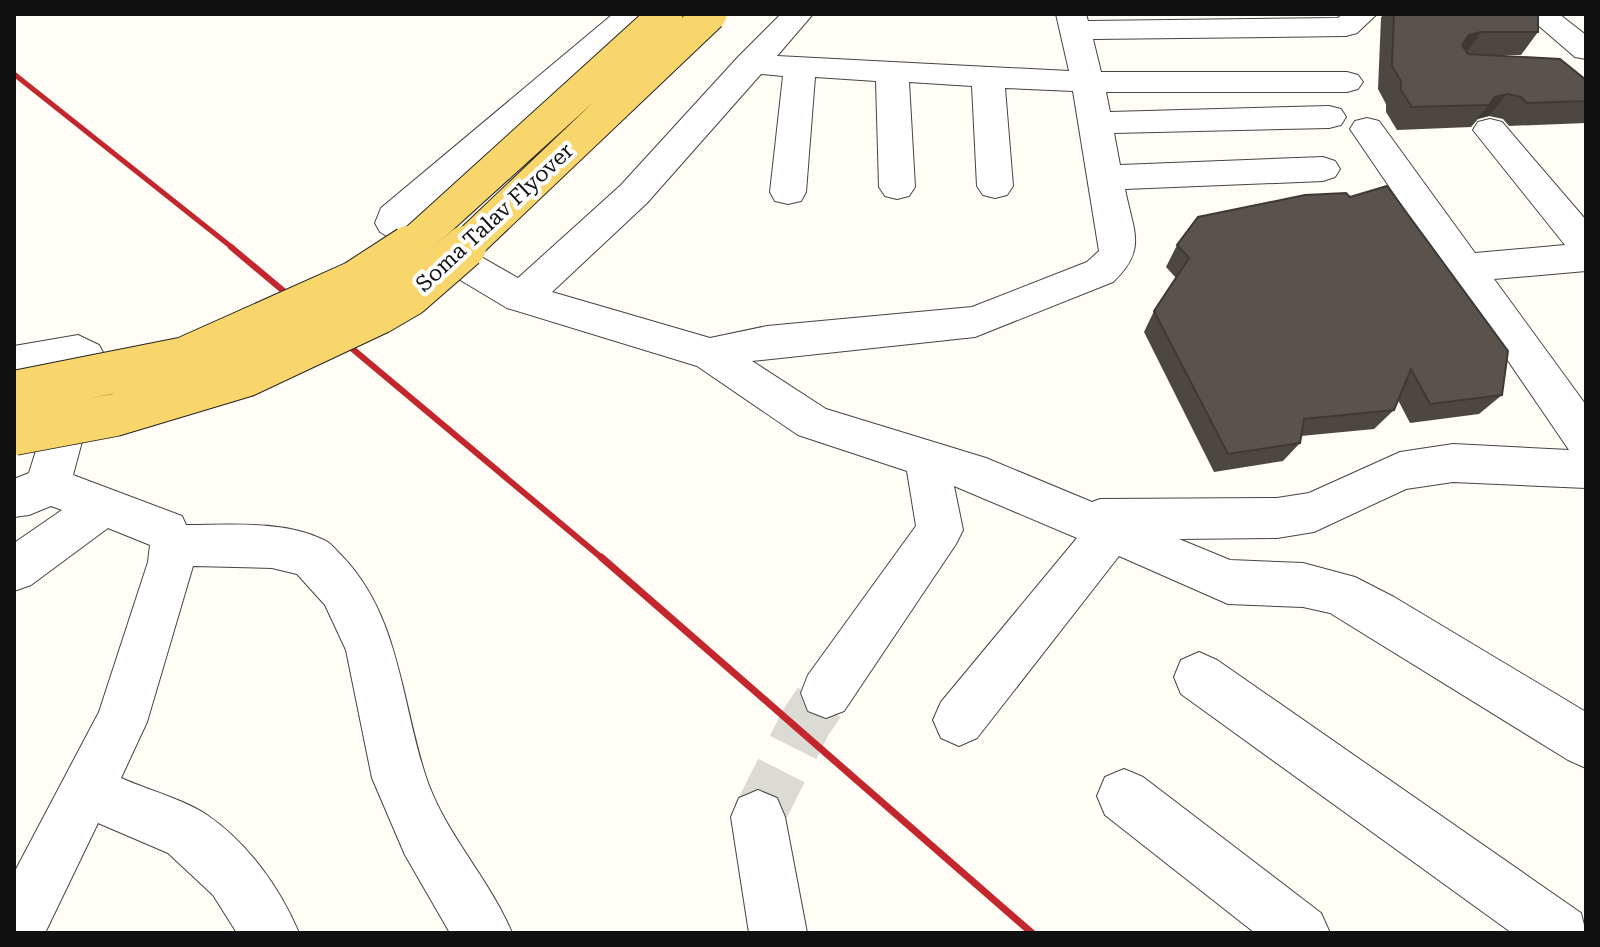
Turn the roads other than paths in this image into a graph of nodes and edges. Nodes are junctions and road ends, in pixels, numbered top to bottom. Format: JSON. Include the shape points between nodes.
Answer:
{"nodes":[{"id":1,"x":631,"y":14,"type":"edge"},
{"id":2,"x":666,"y":14,"type":"edge"},
{"id":3,"x":710,"y":14,"type":"edge"},
{"id":4,"x":798,"y":14,"type":"edge"},
{"id":5,"x":1362,"y":14,"type":"edge"},
{"id":6,"x":1540,"y":14,"type":"edge"},
{"id":7,"x":1074,"y":22,"type":"edge"},
{"id":8,"x":1586,"y":50,"type":"edge"},
{"id":9,"x":749,"y":64,"type":"junction"},
{"id":10,"x":800,"y":66,"type":"junction"},
{"id":11,"x":892,"y":71,"type":"junction"},
{"id":12,"x":988,"y":76,"type":"junction"},
{"id":13,"x":1088,"y":82,"type":"junction"},
{"id":14,"x":1347,"y":82,"type":"dead end"},
{"id":15,"x":1329,"y":117,"type":"dead end"},
{"id":16,"x":1095,"y":123,"type":"junction"},
{"id":17,"x":1367,"y":129,"type":"dead end"},
{"id":18,"x":1490,"y":130,"type":"edge"},
{"id":19,"x":1323,"y":169,"type":"dead end"},
{"id":20,"x":1104,"y":178,"type":"junction"},
{"id":21,"x":995,"y":186,"type":"dead end"},
{"id":22,"x":897,"y":187,"type":"dead end"},
{"id":23,"x":788,"y":192,"type":"dead end"},
{"id":24,"x":1586,"y":245,"type":"edge"},
{"id":25,"x":1586,"y":257,"type":"edge"},
{"id":26,"x":1465,"y":268,"type":"junction"},
{"id":27,"x":521,"y":298,"type":"junction"},
{"id":28,"x":710,"y":354,"type":"junction"},
{"id":29,"x":14,"y":362,"type":"edge"},
{"id":30,"x":14,"y":392,"type":"edge"},
{"id":31,"x":14,"y":434,"type":"edge"},
{"id":32,"x":1586,"y":439,"type":"edge"},
{"id":33,"x":927,"y":459,"type":"junction"},
{"id":34,"x":1586,"y":469,"type":"edge"},
{"id":35,"x":31,"y":492,"type":"edge"},
{"id":36,"x":103,"y":506,"type":"junction"},
{"id":37,"x":1098,"y":525,"type":"junction"},
{"id":38,"x":173,"y":545,"type":"junction"},
{"id":39,"x":14,"y":570,"type":"edge"},
{"id":40,"x":1199,"y":677,"type":"dead end"},
{"id":41,"x":826,"y":693,"type":"tunnel mouth"},
{"id":42,"x":959,"y":720,"type":"dead end"},
{"id":43,"x":1586,"y":742,"type":"edge"},
{"id":44,"x":87,"y":791,"type":"junction"},
{"id":45,"x":1124,"y":796,"type":"dead end"},
{"id":46,"x":758,"y":817,"type":"tunnel mouth"},
{"id":47,"x":14,"y":933,"type":"edge"},
{"id":48,"x":270,"y":933,"type":"edge"},
{"id":49,"x":483,"y":933,"type":"edge"},
{"id":50,"x":778,"y":933,"type":"edge"},
{"id":51,"x":1301,"y":933,"type":"edge"},
{"id":52,"x":1561,"y":933,"type":"edge"}],
"edges":[{"from":1,"to":27,"type":"street","via":[[394,217],[393,223]]},
{"from":2,"to":30,"type":"main road","name":"Soma Talav Flyover","bridge":true,"via":[[401,254],[355,282],[185,358]]},
{"from":3,"to":31,"type":"main road","name":"Soma Talav Flyover","bridge":true,"via":[[410,295],[211,388],[115,415]]},
{"from":4,"to":9,"type":"street"},
{"from":5,"to":7,"type":"street","via":[[1346,27]]},
{"from":6,"to":8,"type":"street"},
{"from":7,"to":13,"type":"street"},
{"from":9,"to":10,"type":"street"},
{"from":9,"to":27,"type":"street","via":[[634,194]]},
{"from":10,"to":11,"type":"street"},
{"from":10,"to":23,"type":"street"},
{"from":11,"to":12,"type":"street"},
{"from":11,"to":22,"type":"street"},
{"from":12,"to":13,"type":"street"},
{"from":12,"to":21,"type":"street"},
{"from":13,"to":14,"type":"street"},
{"from":13,"to":16,"type":"street"},
{"from":15,"to":16,"type":"street"},
{"from":16,"to":20,"type":"street"},
{"from":17,"to":26,"type":"street"},
{"from":18,"to":24,"type":"street"},
{"from":19,"to":20,"type":"street"},
{"from":20,"to":28,"type":"street","via":[[1118,249],[1100,272],[975,322],[767,342]]},
{"from":25,"to":26,"type":"street"},
{"from":26,"to":32,"type":"street"},
{"from":27,"to":28,"type":"street"},
{"from":28,"to":33,"type":"street","via":[[813,423]]},
{"from":29,"to":35,"type":"street","via":[[78,351],[85,356]]},
{"from":33,"to":37,"type":"street","via":[[986,477]]},
{"from":33,"to":41,"type":"street","via":[[940,530]]},
{"from":34,"to":37,"type":"street","via":[[1453,463],[1400,471],[1314,512]]},
{"from":35,"to":36,"type":"street"},
{"from":36,"to":38,"type":"street","via":[[166,530]]},
{"from":36,"to":39,"type":"street"},
{"from":37,"to":42,"type":"street"},
{"from":37,"to":43,"type":"street","via":[[1228,582],[1303,585],[1338,593]]},
{"from":38,"to":44,"type":"street","via":[[121,722]]},
{"from":38,"to":49,"type":"street","via":[[272,547],[311,556],[342,589],[370,648],[399,778],[424,836]]},
{"from":40,"to":52,"type":"street"},
{"from":44,"to":47,"type":"street"},
{"from":44,"to":48,"type":"street","via":[[187,834],[233,875]]},
{"from":45,"to":51,"type":"street"},
{"from":46,"to":50,"type":"street"}]}
